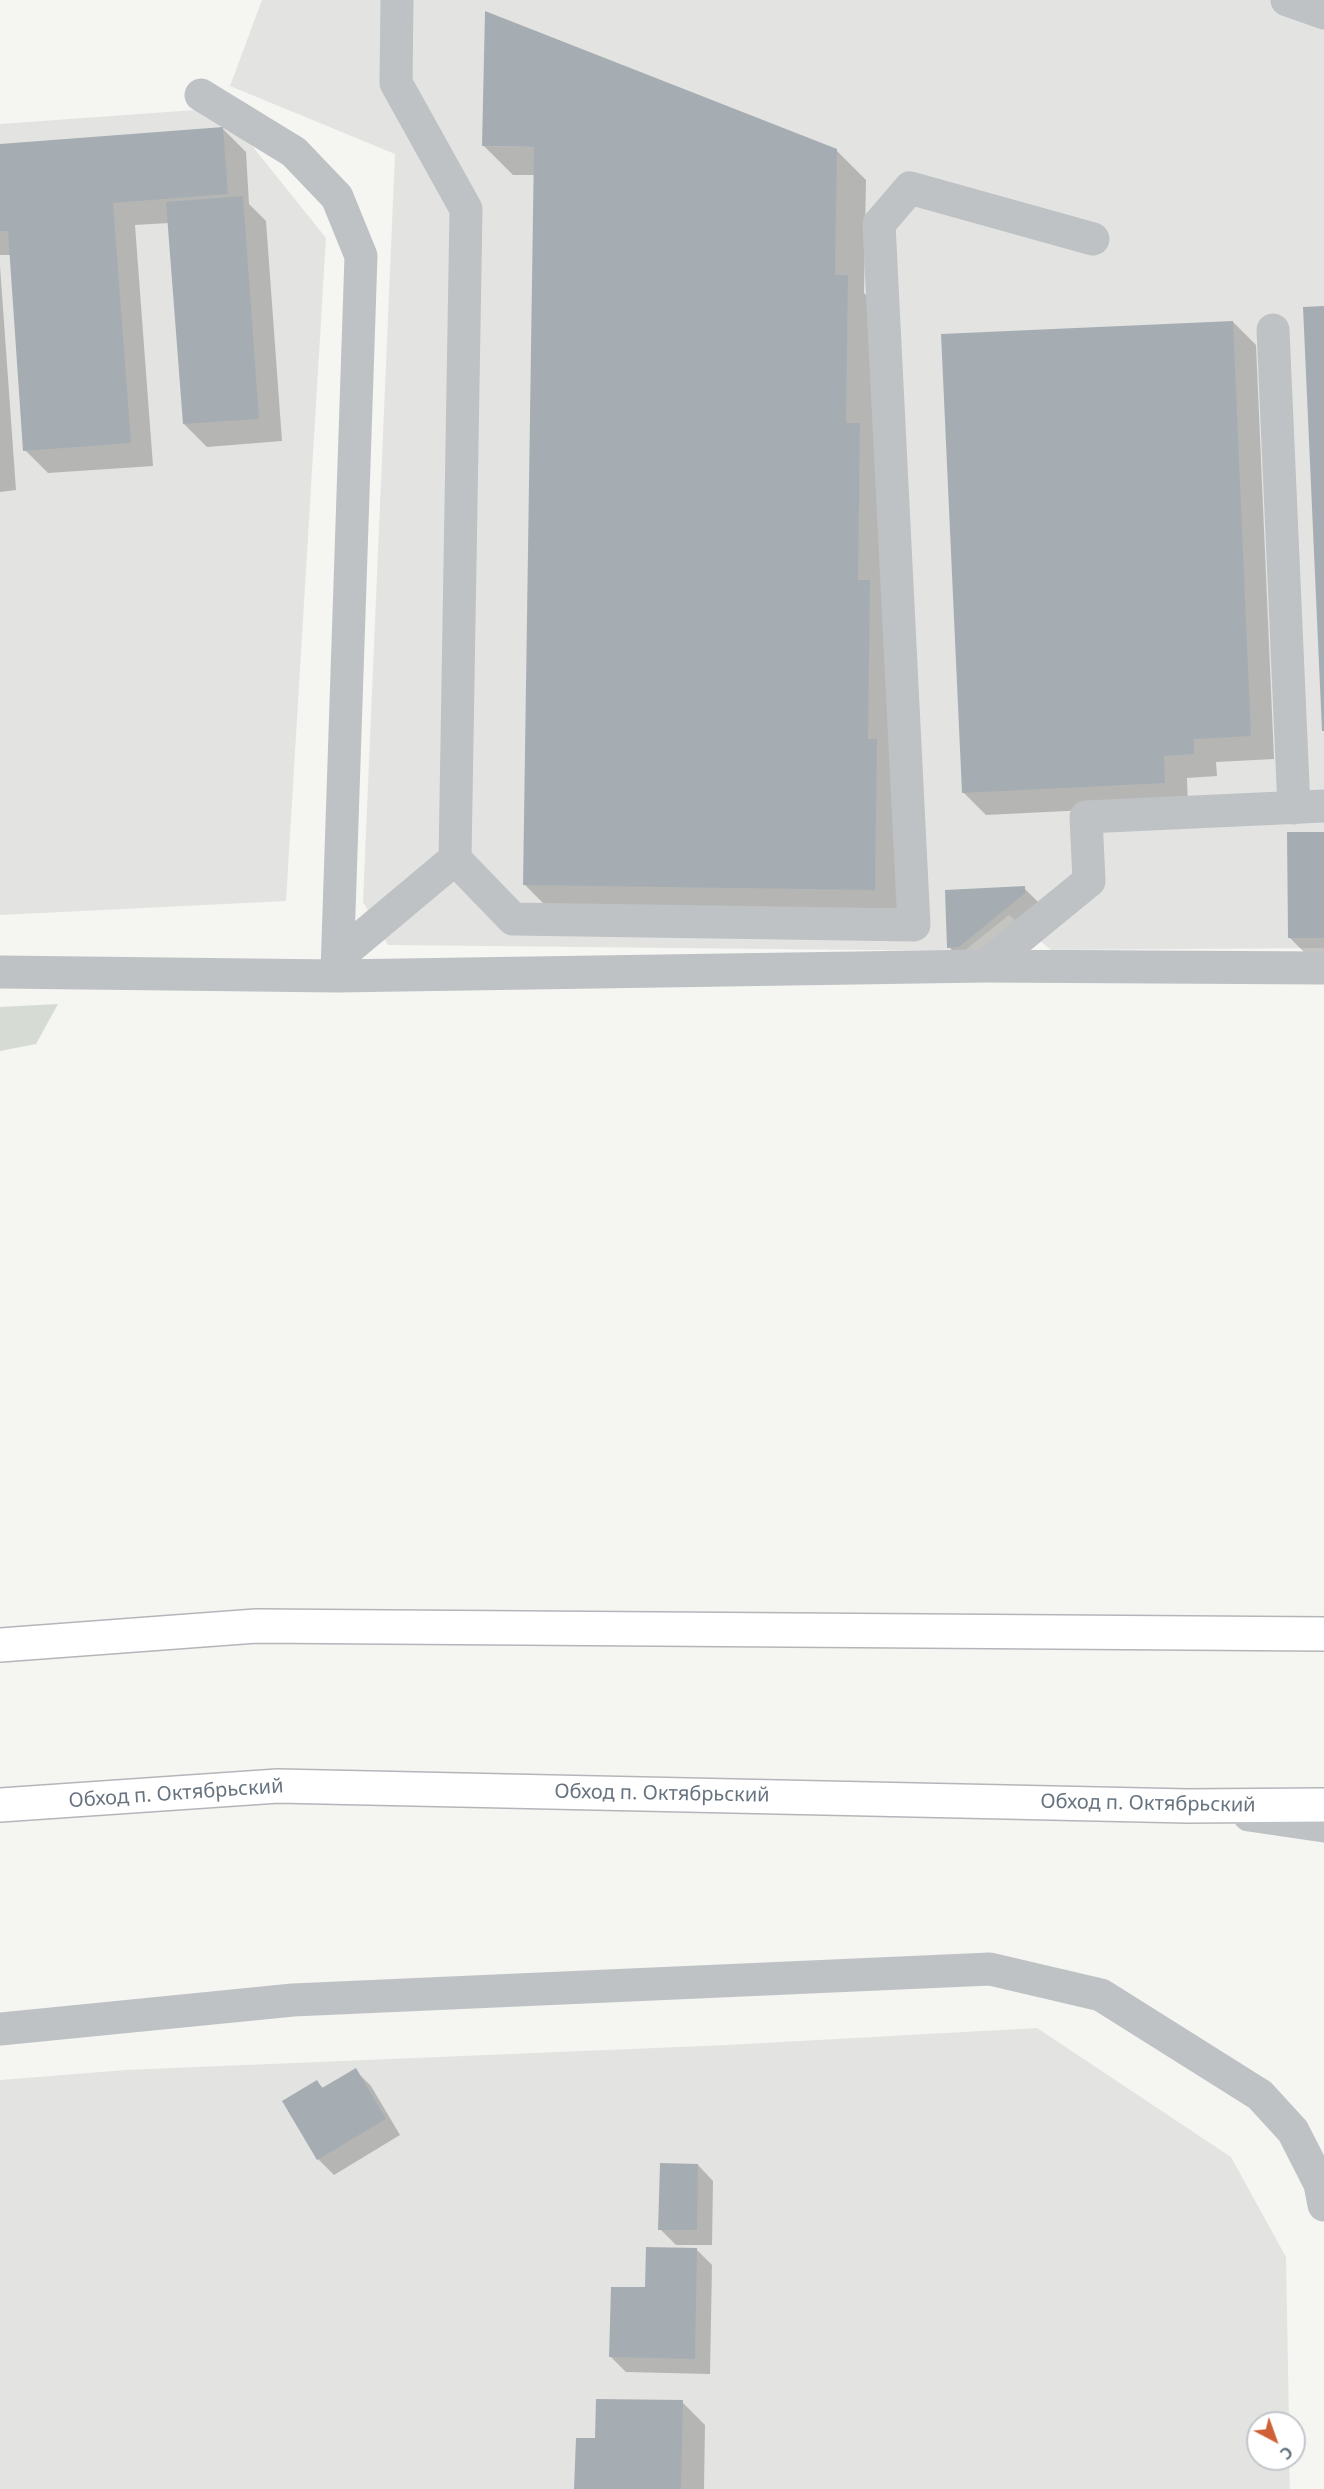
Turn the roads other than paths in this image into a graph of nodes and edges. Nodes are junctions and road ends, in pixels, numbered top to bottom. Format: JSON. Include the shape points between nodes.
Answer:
{"nodes":[{"id":1,"x":397,"y":0,"type":"edge"},
{"id":2,"x":1287,"y":0,"type":"edge"},
{"id":3,"x":1324,"y":13,"type":"edge"},
{"id":4,"x":201,"y":95,"type":"dead end"},
{"id":5,"x":1093,"y":240,"type":"dead end"},
{"id":6,"x":1273,"y":330,"type":"dead end"},
{"id":7,"x":1309,"y":807,"type":"edge"},
{"id":8,"x":455,"y":859,"type":"junction"},
{"id":9,"x":985,"y":966,"type":"junction"},
{"id":10,"x":337,"y":967,"type":"junction"},
{"id":11,"x":1324,"y":968,"type":"edge"},
{"id":12,"x":0,"y":972,"type":"edge"},
{"id":13,"x":1324,"y":1634,"type":"edge"},
{"id":14,"x":0,"y":1645,"type":"edge"},
{"id":15,"x":0,"y":1805,"type":"edge"},
{"id":16,"x":1324,"y":1805,"type":"edge"},
{"id":17,"x":1188,"y":1806,"type":"junction"},
{"id":18,"x":1324,"y":1826,"type":"edge"},
{"id":19,"x":0,"y":2029,"type":"edge"},
{"id":20,"x":1324,"y":2205,"type":"edge"}],
"edges":[{"from":1,"to":8,"type":"street","via":[[396,83],[466,209]]},
{"from":2,"to":3,"type":"street"},
{"from":4,"to":10,"type":"street","via":[[294,152],[337,197],[361,256]]},
{"from":5,"to":8,"type":"street","via":[[910,188],[879,224],[914,925],[513,919]]},
{"from":6,"to":7,"type":"street"},
{"from":7,"to":9,"type":"street","via":[[1086,817],[1089,880]]},
{"from":8,"to":10,"type":"street"},
{"from":9,"to":10,"type":"street"},
{"from":9,"to":11,"type":"street"},
{"from":10,"to":12,"type":"street"},
{"from":13,"to":14,"type":"highway","via":[[256,1626]]},
{"from":15,"to":17,"type":"highway","name":"Обход п. Октябрьский","via":[[278,1786]]},
{"from":16,"to":17,"type":"highway","name":"Обход п. Октябрьский"},
{"from":17,"to":18,"type":"street"},
{"from":19,"to":20,"type":"street","via":[[293,2000],[990,1969],[1101,1995],[1260,2095],[1293,2131],[1320,2184]]}]}
